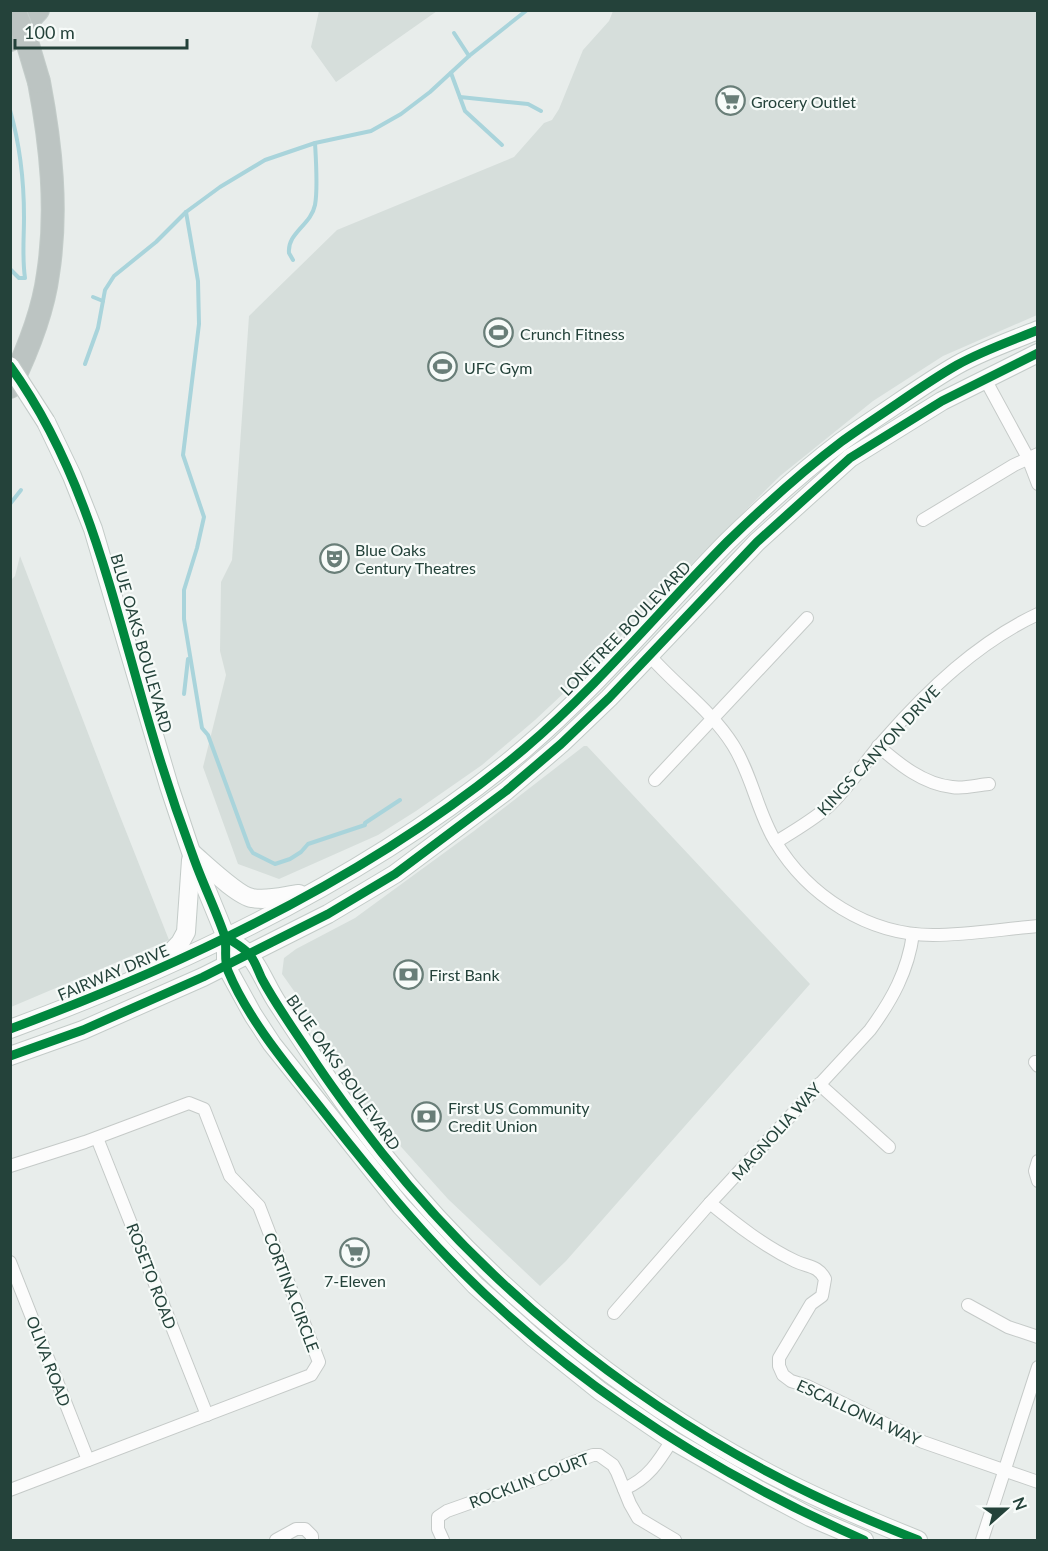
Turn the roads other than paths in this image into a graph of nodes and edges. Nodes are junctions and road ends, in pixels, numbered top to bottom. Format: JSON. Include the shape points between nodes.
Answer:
{"nodes":[{"id":1,"x":14,"y":10,"type":"edge"},
{"id":2,"x":38,"y":10,"type":"edge"},
{"id":3,"x":10,"y":40,"type":"edge"},
{"id":4,"x":1038,"y":330,"type":"edge"},
{"id":5,"x":1038,"y":353,"type":"edge"},
{"id":6,"x":974,"y":357,"type":"junction"},
{"id":7,"x":10,"y":366,"type":"edge"},
{"id":8,"x":986,"y":379,"type":"junction"},
{"id":9,"x":10,"y":387,"type":"edge"},
{"id":10,"x":1033,"y":456,"type":"edge"},
{"id":11,"x":1038,"y":484,"type":"edge"},
{"id":12,"x":923,"y":520,"type":"dead end"},
{"id":13,"x":1038,"y":614,"type":"edge"},
{"id":14,"x":807,"y":618,"type":"dead end"},
{"id":15,"x":633,"y":642,"type":"junction"},
{"id":16,"x":650,"y":655,"type":"junction"},
{"id":17,"x":713,"y":718,"type":"junction"},
{"id":18,"x":878,"y":746,"type":"junction"},
{"id":19,"x":655,"y":780,"type":"dead end"},
{"id":20,"x":989,"y":784,"type":"dead end"},
{"id":21,"x":776,"y":842,"type":"junction"},
{"id":22,"x":191,"y":852,"type":"junction"},
{"id":23,"x":317,"y":891,"type":"junction"},
{"id":24,"x":1038,"y":926,"type":"edge"},
{"id":25,"x":913,"y":934,"type":"junction"},
{"id":26,"x":226,"y":937,"type":"junction"},
{"id":27,"x":249,"y":954,"type":"junction"},
{"id":28,"x":226,"y":966,"type":"junction"},
{"id":29,"x":152,"y":972,"type":"junction"},
{"id":30,"x":10,"y":1029,"type":"edge"},
{"id":31,"x":10,"y":1056,"type":"edge"},
{"id":32,"x":819,"y":1084,"type":"junction"},
{"id":33,"x":98,"y":1138,"type":"junction"},
{"id":34,"x":889,"y":1147,"type":"dead end"},
{"id":35,"x":1038,"y":1161,"type":"edge"},
{"id":36,"x":10,"y":1166,"type":"edge"},
{"id":37,"x":1037,"y":1179,"type":"edge"},
{"id":38,"x":710,"y":1203,"type":"junction"},
{"id":39,"x":10,"y":1262,"type":"edge"},
{"id":40,"x":968,"y":1305,"type":"dead end"},
{"id":41,"x":614,"y":1313,"type":"dead end"},
{"id":42,"x":1038,"y":1337,"type":"edge"},
{"id":43,"x":1038,"y":1367,"type":"edge"},
{"id":44,"x":207,"y":1415,"type":"junction"},
{"id":45,"x":672,"y":1440,"type":"junction"},
{"id":46,"x":88,"y":1460,"type":"junction"},
{"id":47,"x":1003,"y":1471,"type":"junction"},
{"id":48,"x":1038,"y":1482,"type":"edge"},
{"id":49,"x":624,"y":1489,"type":"junction"},
{"id":50,"x":10,"y":1490,"type":"edge"},
{"id":51,"x":276,"y":1540,"type":"edge"},
{"id":52,"x":312,"y":1540,"type":"edge"},
{"id":53,"x":442,"y":1540,"type":"edge"},
{"id":54,"x":675,"y":1540,"type":"edge"},
{"id":55,"x":864,"y":1540,"type":"edge"},
{"id":56,"x":918,"y":1540,"type":"edge"},
{"id":57,"x":982,"y":1540,"type":"edge"}],
"edges":[{"from":1,"to":9,"type":"highway","bridge":true,"via":[[39,82],[52,183],[48,275],[31,337]]},
{"from":2,"to":3,"type":"highway"},
{"from":4,"to":6,"type":"main road","name":"LONETREE BOULEVARD"},
{"from":5,"to":8,"type":"main road"},
{"from":6,"to":8,"type":"main road"},
{"from":6,"to":15,"type":"main road","name":"LONETREE BOULEVARD","via":[[859,429],[797,477],[729,541]]},
{"from":7,"to":22,"type":"main road","name":"BLUE OAKS BOULEVARD","bridge":true,"via":[[46,422],[93,529],[152,735]]},
{"from":8,"to":10,"type":"street"},
{"from":8,"to":16,"type":"main road","via":[[942,401],[850,458],[757,542]]},
{"from":10,"to":11,"type":"street"},
{"from":10,"to":12,"type":"street"},
{"from":13,"to":18,"type":"street","name":"KINGS CANYON DRIVE","via":[[967,659]]},
{"from":14,"to":17,"type":"street"},
{"from":15,"to":16,"type":"main road"},
{"from":15,"to":23,"type":"main road","name":"LONETREE BOULEVARD","via":[[566,711],[471,792]]},
{"from":16,"to":17,"type":"street"},
{"from":16,"to":27,"type":"main road","via":[[561,744],[422,855],[328,914]]},
{"from":17,"to":19,"type":"street"},
{"from":17,"to":21,"type":"street","via":[[740,757]]},
{"from":18,"to":20,"type":"street","via":[[933,783],[954,788]]},
{"from":18,"to":21,"type":"street","name":"KINGS CANYON DRIVE","via":[[826,808]]},
{"from":21,"to":25,"type":"street","via":[[803,879],[835,905],[868,922]]},
{"from":22,"to":23,"type":"main road","via":[[251,898]]},
{"from":22,"to":26,"type":"main road","name":"BLUE OAKS BOULEVARD"},
{"from":22,"to":29,"type":"main road","via":[[186,932]]},
{"from":23,"to":26,"type":"main road","name":"LONETREE BOULEVARD"},
{"from":24,"to":25,"type":"street"},
{"from":25,"to":32,"type":"street","name":"MAGNOLIA WAY","via":[[906,966],[891,1001],[870,1030]]},
{"from":26,"to":27,"type":"main road","name":"BLUE OAKS BOULEVARD"},
{"from":26,"to":28,"type":"main road","name":"BLUE OAKS BOULEVARD"},
{"from":26,"to":29,"type":"main road","name":"FAIRWAY DRIVE"},
{"from":27,"to":28,"type":"main road"},
{"from":27,"to":56,"type":"main road","name":"BLUE OAKS BOULEVARD","via":[[310,1055],[360,1125],[431,1210],[520,1299],[604,1368],[693,1429],[818,1498]]},
{"from":28,"to":31,"type":"main road","via":[[83,1030]]},
{"from":28,"to":45,"type":"main road","name":"BLUE OAKS BOULEVARD","via":[[278,1051],[377,1178],[436,1245],[534,1338],[600,1391]]},
{"from":29,"to":30,"type":"main road","name":"FAIRWAY DRIVE"},
{"from":32,"to":34,"type":"street"},
{"from":32,"to":38,"type":"street","name":"MAGNOLIA WAY"},
{"from":33,"to":36,"type":"street","name":"CORTINA CIRCLE"},
{"from":33,"to":44,"type":"street","name":"ROSETO ROAD"},
{"from":33,"to":44,"type":"street","name":"CORTINA CIRCLE","via":[[189,1103],[204,1109],[230,1176],[259,1206],[319,1362],[310,1375]]},
{"from":35,"to":37,"type":"street"},
{"from":38,"to":41,"type":"street","name":"MAGNOLIA WAY"},
{"from":38,"to":47,"type":"street","name":"ESCALLONIA WAY","via":[[755,1238],[797,1263],[818,1269],[825,1279],[822,1296],[811,1304],[782,1352],[779,1366],[783,1375],[900,1432]]},
{"from":39,"to":46,"type":"street","name":"OLIVA ROAD"},
{"from":40,"to":42,"type":"street","via":[[1008,1327]]},
{"from":43,"to":47,"type":"street"},
{"from":44,"to":46,"type":"street","name":"CORTINA CIRCLE"},
{"from":45,"to":49,"type":"street","via":[[647,1475]]},
{"from":45,"to":55,"type":"main road","name":"BLUE OAKS BOULEVARD","via":[[759,1491]]},
{"from":46,"to":50,"type":"street","name":"CORTINA CIRCLE"},
{"from":47,"to":48,"type":"street"},
{"from":47,"to":57,"type":"street"},
{"from":49,"to":53,"type":"street","name":"ROCKLIN COURT","via":[[613,1465],[593,1455],[532,1482],[447,1511],[438,1518]]},
{"from":49,"to":54,"type":"street","name":"ROCKLIN COURT","via":[[638,1518]]},
{"from":51,"to":52,"type":"street","via":[[296,1529],[305,1529]]}]}
